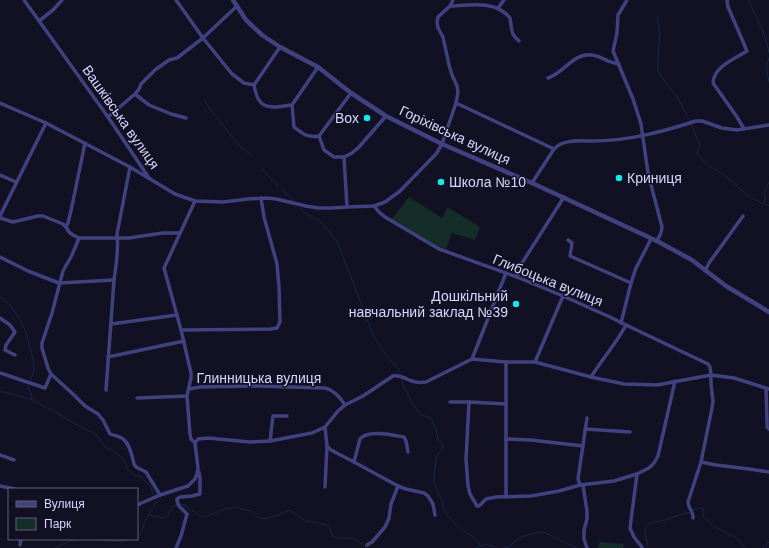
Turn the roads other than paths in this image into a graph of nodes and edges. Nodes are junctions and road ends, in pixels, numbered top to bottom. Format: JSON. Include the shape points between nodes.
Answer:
{"nodes":[{"id":1,"x":24,"y":0,"type":"edge"},
{"id":2,"x":62,"y":0,"type":"edge"},
{"id":3,"x":176,"y":0,"type":"edge"},
{"id":4,"x":233,"y":0,"type":"edge"},
{"id":5,"x":453,"y":0,"type":"edge"},
{"id":6,"x":504,"y":0,"type":"edge"},
{"id":7,"x":627,"y":0,"type":"edge"},
{"id":8,"x":727,"y":0,"type":"edge"},
{"id":9,"x":237,"y":6,"type":"junction"},
{"id":10,"x":450,"y":6,"type":"junction"},
{"id":11,"x":498,"y":8,"type":"junction"},
{"id":12,"x":39,"y":21,"type":"junction"},
{"id":13,"x":203,"y":38,"type":"junction"},
{"id":14,"x":519,"y":41,"type":"dead end"},
{"id":15,"x":280,"y":47,"type":"junction"},
{"id":16,"x":619,"y":64,"type":"junction"},
{"id":17,"x":318,"y":67,"type":"junction"},
{"id":18,"x":548,"y":78,"type":"dead end"},
{"id":19,"x":254,"y":85,"type":"junction"},
{"id":20,"x":351,"y":93,"type":"junction"},
{"id":21,"x":134,"y":94,"type":"junction"},
{"id":22,"x":0,"y":103,"type":"edge"},
{"id":23,"x":456,"y":104,"type":"junction"},
{"id":24,"x":292,"y":105,"type":"junction"},
{"id":25,"x":386,"y":116,"type":"junction"},
{"id":26,"x":108,"y":117,"type":"junction"},
{"id":27,"x":186,"y":118,"type":"dead end"},
{"id":28,"x":46,"y":123,"type":"junction"},
{"id":29,"x":769,"y":125,"type":"edge"},
{"id":30,"x":744,"y":129,"type":"junction"},
{"id":31,"x":319,"y":136,"type":"junction"},
{"id":32,"x":642,"y":136,"type":"junction"},
{"id":33,"x":85,"y":143,"type":"junction"},
{"id":34,"x":442,"y":144,"type":"junction"},
{"id":35,"x":554,"y":148,"type":"junction"},
{"id":36,"x":344,"y":157,"type":"junction"},
{"id":37,"x":130,"y":167,"type":"junction"},
{"id":38,"x":0,"y":175,"type":"edge"},
{"id":39,"x":149,"y":178,"type":"junction"},
{"id":40,"x":16,"y":182,"type":"junction"},
{"id":41,"x":532,"y":183,"type":"junction"},
{"id":42,"x":564,"y":197,"type":"junction"},
{"id":43,"x":261,"y":198,"type":"junction"},
{"id":44,"x":194,"y":201,"type":"junction"},
{"id":45,"x":347,"y":206,"type":"junction"},
{"id":46,"x":374,"y":206,"type":"junction"},
{"id":47,"x":743,"y":216,"type":"dead end"},
{"id":48,"x":0,"y":217,"type":"edge"},
{"id":49,"x":66,"y":227,"type":"junction"},
{"id":50,"x":180,"y":232,"type":"junction"},
{"id":51,"x":78,"y":238,"type":"junction"},
{"id":52,"x":118,"y":238,"type":"junction"},
{"id":53,"x":568,"y":240,"type":"dead end"},
{"id":54,"x":654,"y":240,"type":"junction"},
{"id":55,"x":0,"y":257,"type":"edge"},
{"id":56,"x":705,"y":271,"type":"junction"},
{"id":57,"x":506,"y":273,"type":"junction"},
{"id":58,"x":517,"y":277,"type":"junction"},
{"id":59,"x":114,"y":280,"type":"junction"},
{"id":60,"x":59,"y":283,"type":"junction"},
{"id":61,"x":631,"y":283,"type":"junction"},
{"id":62,"x":563,"y":296,"type":"junction"},
{"id":63,"x":769,"y":312,"type":"edge"},
{"id":64,"x":177,"y":315,"type":"junction"},
{"id":65,"x":0,"y":318,"type":"edge"},
{"id":66,"x":621,"y":323,"type":"junction"},
{"id":67,"x":111,"y":324,"type":"junction"},
{"id":68,"x":626,"y":325,"type":"junction"},
{"id":69,"x":182,"y":330,"type":"junction"},
{"id":70,"x":184,"y":341,"type":"junction"},
{"id":71,"x":15,"y":355,"type":"dead end"},
{"id":72,"x":108,"y":357,"type":"junction"},
{"id":73,"x":472,"y":359,"type":"junction"},
{"id":74,"x":506,"y":362,"type":"junction"},
{"id":75,"x":535,"y":362,"type":"junction"},
{"id":76,"x":0,"y":373,"type":"edge"},
{"id":77,"x":51,"y":374,"type":"junction"},
{"id":78,"x":711,"y":375,"type":"junction"},
{"id":79,"x":591,"y":376,"type":"junction"},
{"id":80,"x":675,"y":381,"type":"junction"},
{"id":81,"x":768,"y":388,"type":"edge"},
{"id":82,"x":189,"y":389,"type":"junction"},
{"id":83,"x":106,"y":390,"type":"dead end"},
{"id":84,"x":188,"y":396,"type":"junction"},
{"id":85,"x":137,"y":398,"type":"dead end"},
{"id":86,"x":450,"y":402,"type":"dead end"},
{"id":87,"x":469,"y":402,"type":"junction"},
{"id":88,"x":506,"y":404,"type":"junction"},
{"id":89,"x":345,"y":405,"type":"junction"},
{"id":90,"x":287,"y":416,"type":"dead end"},
{"id":91,"x":588,"y":418,"type":"dead end"},
{"id":92,"x":325,"y":427,"type":"junction"},
{"id":93,"x":585,"y":429,"type":"junction"},
{"id":94,"x":769,"y":429,"type":"edge"},
{"id":95,"x":630,"y":432,"type":"dead end"},
{"id":96,"x":506,"y":439,"type":"junction"},
{"id":97,"x":270,"y":441,"type":"junction"},
{"id":98,"x":195,"y":443,"type":"junction"},
{"id":99,"x":327,"y":446,"type":"junction"},
{"id":100,"x":583,"y":446,"type":"junction"},
{"id":101,"x":408,"y":452,"type":"dead end"},
{"id":102,"x":0,"y":455,"type":"edge"},
{"id":103,"x":14,"y":460,"type":"dead end"},
{"id":104,"x":354,"y":462,"type":"junction"},
{"id":105,"x":700,"y":462,"type":"junction"},
{"id":106,"x":198,"y":468,"type":"junction"},
{"id":107,"x":769,"y":472,"type":"edge"},
{"id":108,"x":636,"y":474,"type":"junction"},
{"id":109,"x":581,"y":485,"type":"junction"},
{"id":110,"x":0,"y":486,"type":"edge"},
{"id":111,"x":398,"y":486,"type":"junction"},
{"id":112,"x":325,"y":487,"type":"dead end"},
{"id":113,"x":10,"y":488,"type":"edge"},
{"id":114,"x":159,"y":496,"type":"junction"},
{"id":115,"x":506,"y":497,"type":"junction"},
{"id":116,"x":138,"y":505,"type":"edge"},
{"id":117,"x":435,"y":515,"type":"dead end"},
{"id":118,"x":694,"y":518,"type":"dead end"},
{"id":119,"x":21,"y":540,"type":"edge"},
{"id":120,"x":20,"y":545,"type":"dead end"},
{"id":121,"x":367,"y":545,"type":"dead end"},
{"id":122,"x":642,"y":547,"type":"dead end"},
{"id":123,"x":176,"y":548,"type":"edge"},
{"id":124,"x":587,"y":548,"type":"edge"}],
"edges":[{"from":1,"to":12,"type":"street","name":"Вашківська вулиця"},
{"from":2,"to":12,"type":"street"},
{"from":3,"to":13,"type":"street"},
{"from":4,"to":9,"type":"street","name":"Горіхівська вулиця"},
{"from":5,"to":10,"type":"street"},
{"from":6,"to":11,"type":"street"},
{"from":7,"to":16,"type":"street","via":[[618,18],[613,51]]},
{"from":8,"to":30,"type":"street","via":[[747,51],[722,67],[714,76],[713,83]]},
{"from":9,"to":13,"type":"street"},
{"from":9,"to":15,"type":"street","name":"Горіхівська вулиця","via":[[254,28]]},
{"from":10,"to":11,"type":"street","via":[[482,4]]},
{"from":10,"to":23,"type":"street","name":"Вашківська вулиця","via":[[438,17],[437,22],[457,86]]},
{"from":11,"to":14,"type":"street","via":[[510,18],[511,31]]},
{"from":12,"to":26,"type":"street","name":"Вашківська вулиця"},
{"from":13,"to":19,"type":"street","via":[[232,74],[244,83]]},
{"from":13,"to":21,"type":"street","via":[[177,58],[169,60],[155,70]]},
{"from":15,"to":17,"type":"street","name":"Горіхівська вулиця"},
{"from":15,"to":19,"type":"street"},
{"from":16,"to":18,"type":"street","via":[[593,55],[583,55],[556,76]]},
{"from":16,"to":32,"type":"street","via":[[633,99]]},
{"from":17,"to":20,"type":"street","name":"Горіхівська вулиця"},
{"from":17,"to":24,"type":"street"},
{"from":19,"to":24,"type":"street","via":[[259,101],[263,105]]},
{"from":20,"to":25,"type":"street","name":"Горіхівська вулиця"},
{"from":20,"to":31,"type":"street"},
{"from":21,"to":26,"type":"street"},
{"from":21,"to":27,"type":"street","via":[[149,105]]},
{"from":22,"to":28,"type":"street"},
{"from":23,"to":34,"type":"street","name":"Вашківська вулиця"},
{"from":23,"to":35,"type":"street"},
{"from":24,"to":31,"type":"street","via":[[294,127],[312,137]]},
{"from":25,"to":34,"type":"street","name":"Горіхівська вулиця"},
{"from":25,"to":36,"type":"street","via":[[359,147]]},
{"from":26,"to":39,"type":"street","name":"Вашківська вулиця"},
{"from":28,"to":33,"type":"street"},
{"from":28,"to":40,"type":"street"},
{"from":29,"to":30,"type":"street"},
{"from":30,"to":32,"type":"street","via":[[722,128],[696,121]]},
{"from":31,"to":36,"type":"street","via":[[324,150],[334,157]]},
{"from":32,"to":35,"type":"street","via":[[567,142]]},
{"from":32,"to":54,"type":"street","via":[[662,229]]},
{"from":33,"to":37,"type":"street"},
{"from":33,"to":49,"type":"street"},
{"from":34,"to":41,"type":"street","name":"Горіхівська вулиця"},
{"from":34,"to":46,"type":"street","name":"Вашківська вулиця","via":[[436,154],[400,191],[385,202]]},
{"from":35,"to":41,"type":"street"},
{"from":36,"to":45,"type":"street"},
{"from":37,"to":39,"type":"street"},
{"from":37,"to":52,"type":"street"},
{"from":38,"to":40,"type":"street"},
{"from":39,"to":44,"type":"street","name":"Вашківська вулиця","via":[[175,194]]},
{"from":40,"to":48,"type":"street"},
{"from":41,"to":42,"type":"street","name":"Горіхівська вулиця"},
{"from":42,"to":54,"type":"street","name":"Горіхівська вулиця"},
{"from":42,"to":58,"type":"street","via":[[522,263]]},
{"from":43,"to":44,"type":"street","name":"Вашківська вулиця","via":[[223,202]]},
{"from":43,"to":45,"type":"street","name":"Вашківська вулиця","via":[[318,208]]},
{"from":43,"to":69,"type":"street","via":[[277,264],[280,322],[277,328]]},
{"from":44,"to":50,"type":"street"},
{"from":45,"to":46,"type":"street","name":"Вашківська вулиця"},
{"from":46,"to":57,"type":"street","name":"Глибоцька вулиця","via":[[385,218],[439,249]]},
{"from":47,"to":56,"type":"street"},
{"from":48,"to":49,"type":"street","via":[[13,222],[43,216]]},
{"from":49,"to":51,"type":"street"},
{"from":50,"to":52,"type":"street"},
{"from":50,"to":64,"type":"street","via":[[164,268]]},
{"from":51,"to":52,"type":"street"},
{"from":51,"to":60,"type":"street"},
{"from":52,"to":59,"type":"street"},
{"from":53,"to":61,"type":"street","via":[[572,243],[570,256]]},
{"from":54,"to":56,"type":"street","name":"Горіхівська вулиця","via":[[692,260]]},
{"from":54,"to":61,"type":"street","via":[[636,268]]},
{"from":55,"to":60,"type":"street"},
{"from":56,"to":63,"type":"street","name":"Горіхівська вулиця"},
{"from":57,"to":58,"type":"street","name":"Глибоцька вулиця"},
{"from":57,"to":73,"type":"street"},
{"from":58,"to":62,"type":"street","name":"Глибоцька вулиця"},
{"from":59,"to":60,"type":"street"},
{"from":59,"to":67,"type":"street"},
{"from":60,"to":77,"type":"street","via":[[42,343]]},
{"from":61,"to":66,"type":"street"},
{"from":62,"to":66,"type":"street","name":"Глибоцька вулиця"},
{"from":62,"to":75,"type":"street"},
{"from":64,"to":67,"type":"street"},
{"from":64,"to":69,"type":"street"},
{"from":65,"to":71,"type":"street","via":[[15,332],[5,350]]},
{"from":66,"to":68,"type":"street","name":"Глибоцька вулиця"},
{"from":67,"to":72,"type":"street"},
{"from":68,"to":78,"type":"street","name":"Глибоцька вулиця","via":[[708,364]]},
{"from":68,"to":79,"type":"street"},
{"from":69,"to":70,"type":"street"},
{"from":70,"to":72,"type":"street"},
{"from":70,"to":82,"type":"street","via":[[191,373]]},
{"from":72,"to":83,"type":"street"},
{"from":73,"to":74,"type":"street"},
{"from":73,"to":89,"type":"street","via":[[426,382],[418,383],[401,376],[393,376]]},
{"from":74,"to":75,"type":"street"},
{"from":74,"to":88,"type":"street"},
{"from":75,"to":79,"type":"street"},
{"from":76,"to":77,"type":"street","via":[[44,388]]},
{"from":77,"to":114,"type":"street","via":[[85,406],[98,414],[110,434],[127,443],[134,464],[146,472]]},
{"from":78,"to":80,"type":"street"},
{"from":78,"to":81,"type":"street","via":[[734,378]]},
{"from":78,"to":105,"type":"street","via":[[713,401]]},
{"from":79,"to":80,"type":"street","via":[[640,385]]},
{"from":80,"to":108,"type":"street","via":[[658,456],[649,468]]},
{"from":81,"to":94,"type":"street","via":[[766,421]]},
{"from":82,"to":84,"type":"street"},
{"from":82,"to":89,"type":"street","name":"Глинницька вулиця","via":[[249,386],[325,388],[334,392]]},
{"from":84,"to":85,"type":"street","name":"Глинницька вулиця"},
{"from":84,"to":98,"type":"street","via":[[190,434]]},
{"from":86,"to":87,"type":"street"},
{"from":87,"to":88,"type":"street"},
{"from":87,"to":115,"type":"street","via":[[466,459],[468,486],[472,498],[479,506],[486,499]]},
{"from":88,"to":96,"type":"street"},
{"from":89,"to":92,"type":"street"},
{"from":90,"to":97,"type":"street","via":[[273,416]]},
{"from":91,"to":93,"type":"street"},
{"from":92,"to":97,"type":"street","via":[[312,433]]},
{"from":92,"to":99,"type":"street"},
{"from":93,"to":95,"type":"street"},
{"from":93,"to":100,"type":"street"},
{"from":96,"to":100,"type":"street"},
{"from":96,"to":115,"type":"street"},
{"from":97,"to":98,"type":"street","via":[[208,438],[198,439]]},
{"from":98,"to":106,"type":"street"},
{"from":99,"to":104,"type":"street"},
{"from":99,"to":112,"type":"street"},
{"from":100,"to":109,"type":"street","via":[[578,479]]},
{"from":101,"to":104,"type":"street","via":[[404,437],[365,435],[360,439]]},
{"from":102,"to":103,"type":"street"},
{"from":104,"to":111,"type":"street"},
{"from":105,"to":107,"type":"street"},
{"from":105,"to":118,"type":"street","via":[[688,502]]},
{"from":106,"to":114,"type":"street","via":[[195,479],[188,486]]},
{"from":106,"to":123,"type":"street","via":[[200,494],[177,499],[187,514]]},
{"from":108,"to":109,"type":"street","via":[[614,481]]},
{"from":108,"to":122,"type":"street","via":[[630,528]]},
{"from":109,"to":115,"type":"street","via":[[531,496]]},
{"from":109,"to":124,"type":"street","via":[[587,511],[584,530]]},
{"from":110,"to":113,"type":"street"},
{"from":111,"to":117,"type":"street","via":[[428,496]]},
{"from":111,"to":121,"type":"street","via":[[385,527]]},
{"from":114,"to":116,"type":"street"},
{"from":119,"to":120,"type":"street"}]}
